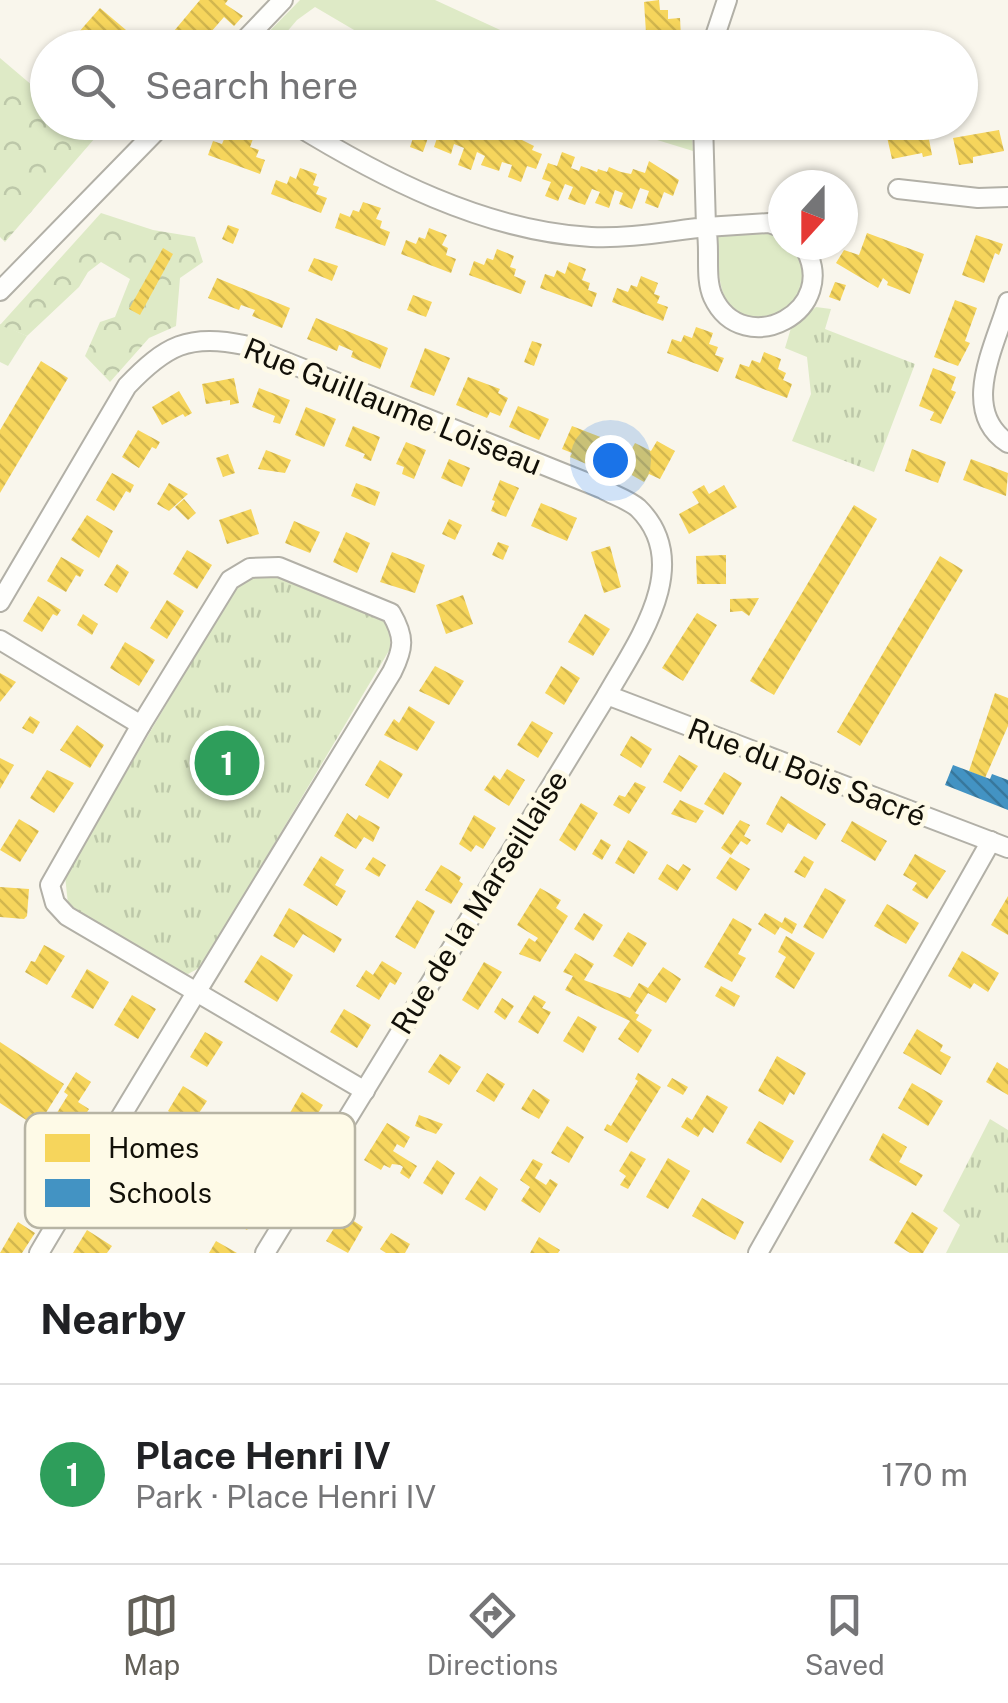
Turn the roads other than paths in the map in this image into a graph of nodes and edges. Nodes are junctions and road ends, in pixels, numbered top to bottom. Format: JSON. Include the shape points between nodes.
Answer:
{"nodes":[{"id":1,"x":283,"y":0,"type":"edge"},
{"id":2,"x":727,"y":0,"type":"edge"},
{"id":3,"x":255,"y":30,"type":"edge"},
{"id":4,"x":717,"y":30,"type":"edge"},
{"id":5,"x":148,"y":140,"type":"edge"},
{"id":6,"x":320,"y":140,"type":"edge"},
{"id":7,"x":704,"y":140,"type":"edge"},
{"id":8,"x":898,"y":189,"type":"dead end"},
{"id":9,"x":1008,"y":196,"type":"edge"},
{"id":10,"x":768,"y":223,"type":"edge"},
{"id":11,"x":706,"y":227,"type":"junction"},
{"id":12,"x":811,"y":260,"type":"edge"},
{"id":13,"x":0,"y":291,"type":"edge"},
{"id":14,"x":1008,"y":302,"type":"edge"},
{"id":15,"x":1008,"y":443,"type":"edge"},
{"id":16,"x":660,"y":541,"type":"joint"},
{"id":17,"x":0,"y":602,"type":"edge"},
{"id":18,"x":0,"y":640,"type":"edge"},
{"id":19,"x":607,"y":695,"type":"junction"},
{"id":20,"x":141,"y":725,"type":"junction"},
{"id":21,"x":1000,"y":845,"type":"edge"},
{"id":22,"x":198,"y":990,"type":"junction"},
{"id":23,"x":365,"y":1091,"type":"junction"},
{"id":24,"x":124,"y":1113,"type":"edge"},
{"id":25,"x":351,"y":1113,"type":"edge"},
{"id":26,"x":54,"y":1228,"type":"edge"},
{"id":27,"x":280,"y":1228,"type":"edge"},
{"id":28,"x":39,"y":1253,"type":"edge"},
{"id":29,"x":265,"y":1253,"type":"edge"},
{"id":30,"x":758,"y":1253,"type":"edge"}],
"edges":[{"from":1,"to":3,"type":"street"},
{"from":2,"to":4,"type":"street"},
{"from":5,"to":13,"type":"street"},
{"from":6,"to":11,"type":"street","via":[[427,196],[545,231],[593,237]]},
{"from":7,"to":11,"type":"street"},
{"from":8,"to":9,"type":"street"},
{"from":10,"to":11,"type":"street"},
{"from":11,"to":12,"type":"street","via":[[713,297],[738,322],[773,326],[790,319],[811,291]]},
{"from":14,"to":15,"type":"street","via":[[981,395],[985,418]]},
{"from":16,"to":17,"type":"street","name":"Rue Guillaume Loiseau","via":[[637,507],[602,489],[215,338],[176,344],[127,386]]},
{"from":16,"to":19,"type":"street","name":"Rue de la Marseillaise","via":[[662,575],[653,612]]},
{"from":18,"to":20,"type":"street"},
{"from":19,"to":21,"type":"street","name":"Rue du Bois Sacré"},
{"from":19,"to":23,"type":"street","name":"Rue de la Marseillaise"},
{"from":20,"to":22,"type":"street","via":[[50,885],[68,916]]},
{"from":20,"to":22,"type":"street","via":[[230,580],[250,568],[278,567],[391,614],[402,631],[392,672]]},
{"from":21,"to":30,"type":"street"},
{"from":22,"to":23,"type":"street"},
{"from":22,"to":24,"type":"street"},
{"from":23,"to":25,"type":"street","name":"Rue de la Marseillaise"},
{"from":26,"to":28,"type":"street"},
{"from":27,"to":29,"type":"street","name":"Rue de la Marseillaise"}]}
